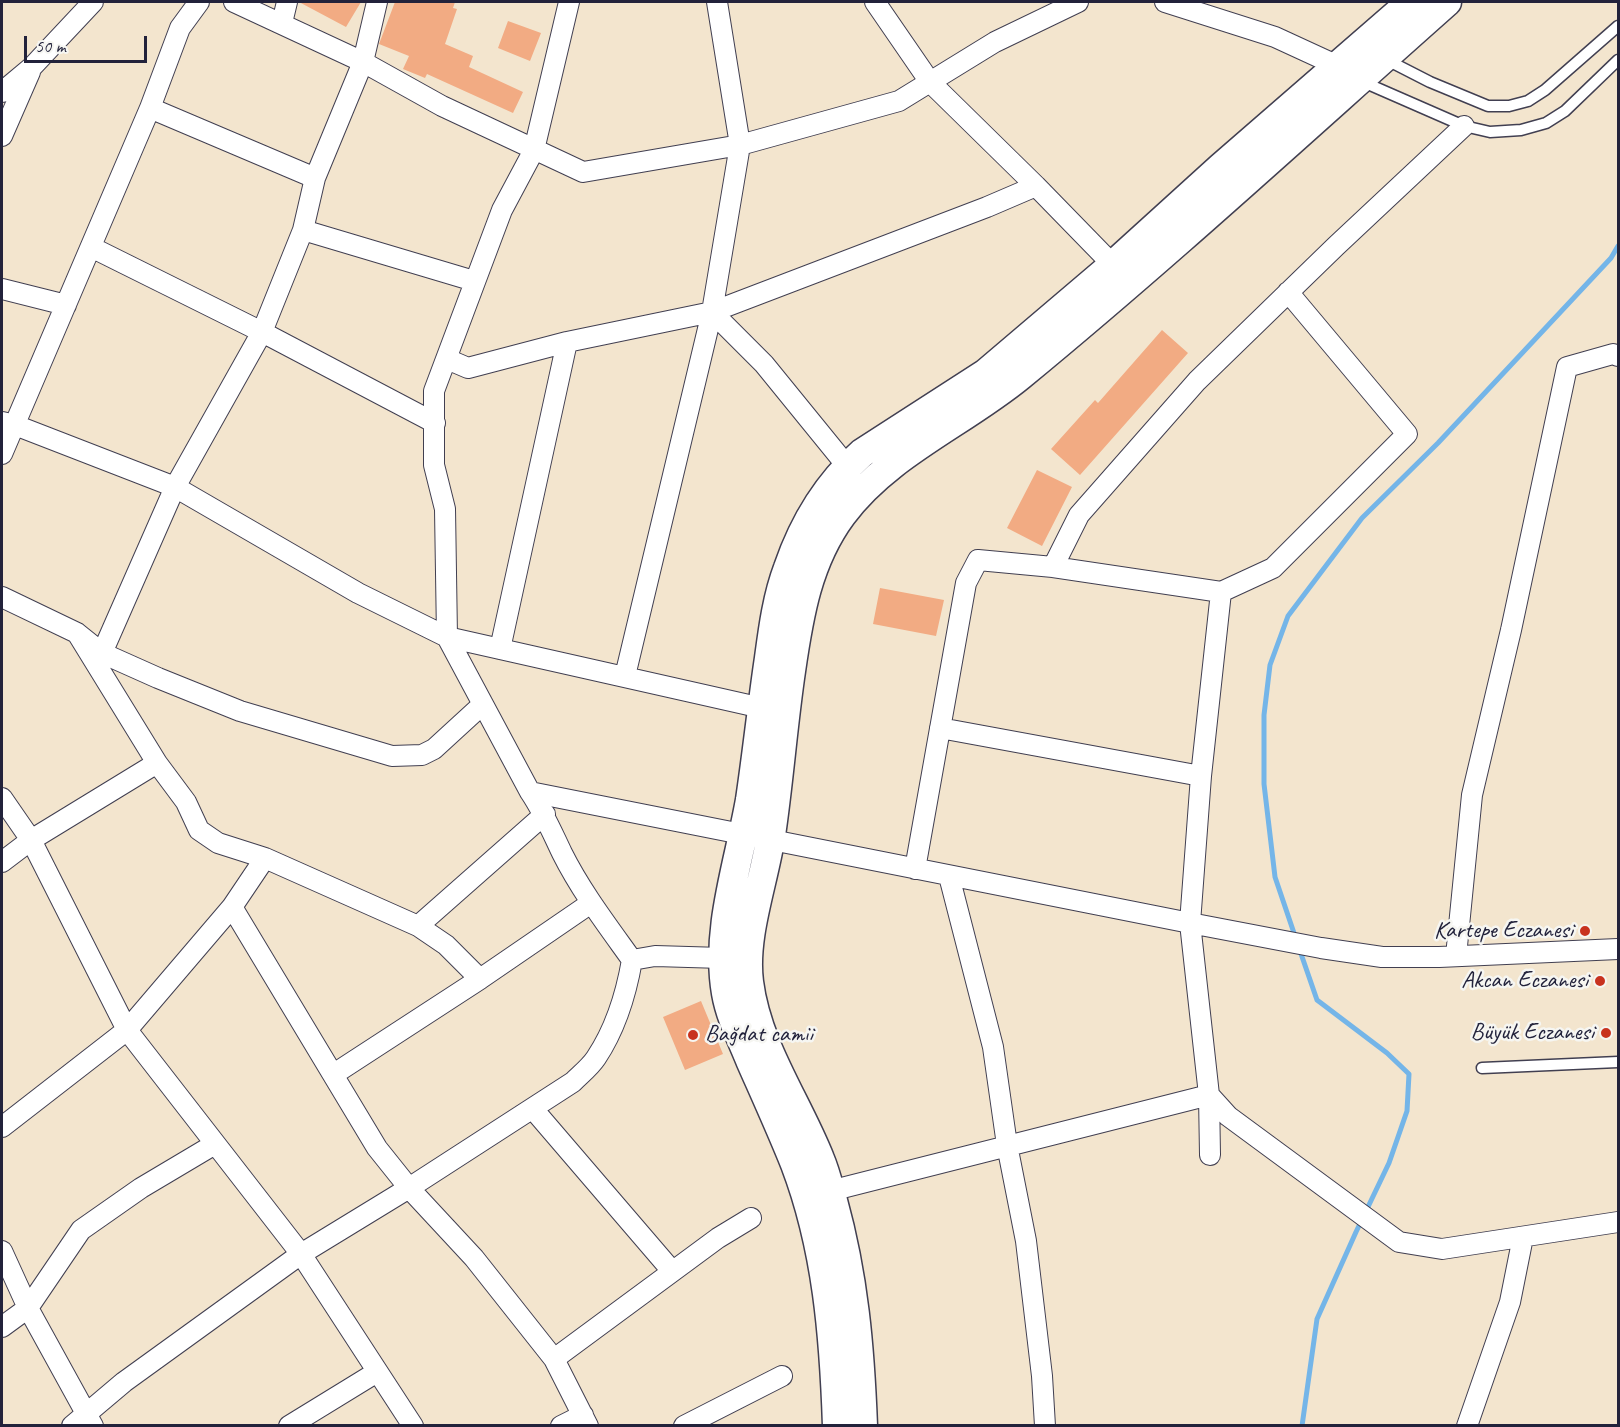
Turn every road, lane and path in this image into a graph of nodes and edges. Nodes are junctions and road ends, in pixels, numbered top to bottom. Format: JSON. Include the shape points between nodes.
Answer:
{"nodes":[{"id":1,"x":93,"y":2,"type":"edge"},
{"id":2,"x":199,"y":2,"type":"edge"},
{"id":3,"x":234,"y":2,"type":"edge"},
{"id":4,"x":287,"y":2,"type":"edge"},
{"id":5,"x":377,"y":2,"type":"edge"},
{"id":6,"x":569,"y":2,"type":"edge"},
{"id":7,"x":717,"y":2,"type":"edge"},
{"id":8,"x":875,"y":2,"type":"edge"},
{"id":9,"x":1078,"y":2,"type":"edge"},
{"id":10,"x":1165,"y":2,"type":"edge"},
{"id":11,"x":1411,"y":2,"type":"edge"},
{"id":12,"x":1447,"y":2,"type":"edge"},
{"id":13,"x":282,"y":23,"type":"junction"},
{"id":14,"x":1618,"y":26,"type":"edge"},
{"id":15,"x":1618,"y":60,"type":"edge"},
{"id":16,"x":363,"y":62,"type":"junction"},
{"id":17,"x":1360,"y":63,"type":"junction"},
{"id":18,"x":33,"y":67,"type":"junction"},
{"id":19,"x":930,"y":82,"type":"junction"},
{"id":20,"x":2,"y":92,"type":"edge"},
{"id":21,"x":150,"y":108,"type":"junction"},
{"id":22,"x":1464,"y":126,"type":"junction"},
{"id":23,"x":2,"y":136,"type":"edge"},
{"id":24,"x":740,"y":145,"type":"junction"},
{"id":25,"x":534,"y":150,"type":"junction"},
{"id":26,"x":315,"y":178,"type":"junction"},
{"id":27,"x":1036,"y":186,"type":"junction"},
{"id":28,"x":303,"y":230,"type":"junction"},
{"id":29,"x":91,"y":247,"type":"junction"},
{"id":30,"x":1113,"y":265,"type":"junction"},
{"id":31,"x":474,"y":281,"type":"junction"},
{"id":32,"x":2,"y":289,"type":"edge"},
{"id":33,"x":1288,"y":292,"type":"junction"},
{"id":34,"x":66,"y":305,"type":"junction"},
{"id":35,"x":712,"y":312,"type":"junction"},
{"id":36,"x":262,"y":332,"type":"junction"},
{"id":37,"x":567,"y":342,"type":"junction"},
{"id":38,"x":1618,"y":356,"type":"edge"},
{"id":39,"x":447,"y":359,"type":"junction"},
{"id":40,"x":8,"y":423,"type":"edge"},
{"id":41,"x":435,"y":423,"type":"junction"},
{"id":42,"x":2,"y":454,"type":"edge"},
{"id":43,"x":847,"y":466,"type":"junction"},
{"id":44,"x":175,"y":487,"type":"junction"},
{"id":45,"x":1053,"y":567,"type":"junction"},
{"id":46,"x":1221,"y":592,"type":"junction"},
{"id":47,"x":2,"y":597,"type":"edge"},
{"id":48,"x":77,"y":633,"type":"junction"},
{"id":49,"x":447,"y":637,"type":"junction"},
{"id":50,"x":500,"y":649,"type":"junction"},
{"id":51,"x":102,"y":653,"type":"junction"},
{"id":52,"x":626,"y":676,"type":"junction"},
{"id":53,"x":482,"y":705,"type":"junction"},
{"id":54,"x":762,"y":708,"type":"junction"},
{"id":55,"x":940,"y":728,"type":"junction"},
{"id":56,"x":157,"y":763,"type":"junction"},
{"id":57,"x":1201,"y":776,"type":"junction"},
{"id":58,"x":530,"y":792,"type":"junction"},
{"id":59,"x":2,"y":798,"type":"edge"},
{"id":60,"x":544,"y":814,"type":"junction"},
{"id":61,"x":757,"y":837,"type":"junction"},
{"id":62,"x":31,"y":840,"type":"junction"},
{"id":63,"x":265,"y":858,"type":"junction"},
{"id":64,"x":2,"y":862,"type":"edge"},
{"id":65,"x":915,"y":869,"type":"junction"},
{"id":66,"x":949,"y":876,"type":"junction"},
{"id":67,"x":591,"y":903,"type":"junction"},
{"id":68,"x":232,"y":907,"type":"junction"},
{"id":69,"x":1190,"y":923,"type":"junction"},
{"id":70,"x":418,"y":926,"type":"junction"},
{"id":71,"x":1618,"y":949,"type":"edge"},
{"id":72,"x":1456,"y":956,"type":"junction"},
{"id":73,"x":723,"y":958,"type":"junction"},
{"id":74,"x":632,"y":960,"type":"junction"},
{"id":75,"x":480,"y":979,"type":"junction"},
{"id":76,"x":127,"y":1030,"type":"junction"},
{"id":77,"x":1618,"y":1062,"type":"edge"},
{"id":78,"x":1482,"y":1068,"type":"dead end"},
{"id":79,"x":334,"y":1074,"type":"junction"},
{"id":80,"x":1209,"y":1095,"type":"junction"},
{"id":81,"x":533,"y":1109,"type":"junction"},
{"id":82,"x":3,"y":1122,"type":"edge"},
{"id":83,"x":215,"y":1144,"type":"junction"},
{"id":84,"x":1007,"y":1145,"type":"junction"},
{"id":85,"x":1210,"y":1155,"type":"dead end"},
{"id":86,"x":409,"y":1188,"type":"junction"},
{"id":87,"x":830,"y":1191,"type":"junction"},
{"id":88,"x":751,"y":1218,"type":"dead end"},
{"id":89,"x":1618,"y":1222,"type":"edge"},
{"id":90,"x":1523,"y":1237,"type":"junction"},
{"id":91,"x":2,"y":1251,"type":"edge"},
{"id":92,"x":301,"y":1254,"type":"junction"},
{"id":93,"x":672,"y":1271,"type":"junction"},
{"id":94,"x":28,"y":1308,"type":"junction"},
{"id":95,"x":2,"y":1327,"type":"edge"},
{"id":96,"x":554,"y":1359,"type":"junction"},
{"id":97,"x":378,"y":1372,"type":"junction"},
{"id":98,"x":782,"y":1376,"type":"dead end"},
{"id":99,"x":90,"y":1419,"type":"edge"},
{"id":100,"x":586,"y":1420,"type":"edge"},
{"id":101,"x":72,"y":1425,"type":"edge"},
{"id":102,"x":289,"y":1425,"type":"edge"},
{"id":103,"x":413,"y":1425,"type":"edge"},
{"id":104,"x":561,"y":1425,"type":"edge"},
{"id":105,"x":684,"y":1425,"type":"edge"},
{"id":106,"x":837,"y":1425,"type":"edge"},
{"id":107,"x":862,"y":1425,"type":"edge"},
{"id":108,"x":1044,"y":1425,"type":"edge"},
{"id":109,"x":1467,"y":1425,"type":"edge"}],
"edges":[{"from":1,"to":18,"type":"street"},
{"from":2,"to":21,"type":"street","via":[[180,28]]},
{"from":3,"to":13,"type":"street"},
{"from":4,"to":13,"type":"street"},
{"from":5,"to":16,"type":"street"},
{"from":6,"to":25,"type":"street"},
{"from":7,"to":24,"type":"street"},
{"from":8,"to":19,"type":"street"},
{"from":9,"to":19,"type":"street","via":[[995,42]]},
{"from":10,"to":17,"type":"street"},
{"from":11,"to":17,"type":"main road"},
{"from":12,"to":17,"type":"main road"},
{"from":13,"to":16,"type":"street"},
{"from":14,"to":17,"type":"lane","via":[[1545,90],[1528,101],[1509,106],[1488,106]]},
{"from":15,"to":22,"type":"lane","via":[[1546,123],[1490,132]]},
{"from":16,"to":25,"type":"street"},
{"from":16,"to":26,"type":"street"},
{"from":17,"to":22,"type":"lane"},
{"from":17,"to":30,"type":"main road","via":[[1221,167]]},
{"from":17,"to":61,"type":"main road","via":[[1161,255],[1034,365],[898,460],[841,517],[820,551],[801,609],[785,711]]},
{"from":18,"to":20,"type":"street"},
{"from":18,"to":23,"type":"street"},
{"from":19,"to":24,"type":"street","via":[[899,100]]},
{"from":19,"to":27,"type":"street"},
{"from":21,"to":26,"type":"street"},
{"from":21,"to":29,"type":"street"},
{"from":22,"to":33,"type":"street"},
{"from":24,"to":25,"type":"street","via":[[583,172]]},
{"from":24,"to":35,"type":"street"},
{"from":25,"to":31,"type":"street","via":[[502,210]]},
{"from":26,"to":28,"type":"street"},
{"from":27,"to":30,"type":"street"},
{"from":27,"to":35,"type":"street"},
{"from":28,"to":31,"type":"street"},
{"from":28,"to":36,"type":"street"},
{"from":29,"to":34,"type":"street"},
{"from":29,"to":36,"type":"street"},
{"from":30,"to":43,"type":"main road","via":[[986,373],[880,440]]},
{"from":31,"to":39,"type":"street"},
{"from":32,"to":34,"type":"street"},
{"from":33,"to":45,"type":"street","via":[[1197,381],[1113,475],[1079,515]]},
{"from":33,"to":46,"type":"street","via":[[1407,434],[1273,568]]},
{"from":34,"to":40,"type":"street"},
{"from":35,"to":37,"type":"street"},
{"from":35,"to":43,"type":"street","via":[[764,364]]},
{"from":35,"to":52,"type":"street"},
{"from":36,"to":41,"type":"street"},
{"from":36,"to":44,"type":"street"},
{"from":37,"to":39,"type":"street","via":[[468,368]]},
{"from":37,"to":50,"type":"street"},
{"from":38,"to":72,"type":"street","via":[[1612,354],[1567,367],[1472,795]]},
{"from":39,"to":41,"type":"street","via":[[434,391]]},
{"from":40,"to":42,"type":"street"},
{"from":40,"to":44,"type":"street"},
{"from":41,"to":49,"type":"street","via":[[434,465],[445,509]]},
{"from":43,"to":54,"type":"main road","via":[[811,514],[787,569],[779,595]]},
{"from":44,"to":49,"type":"street","via":[[358,593]]},
{"from":44,"to":51,"type":"street"},
{"from":45,"to":46,"type":"street"},
{"from":45,"to":55,"type":"street","via":[[978,560],[966,583]]},
{"from":46,"to":57,"type":"street"},
{"from":47,"to":48,"type":"street"},
{"from":48,"to":51,"type":"street"},
{"from":48,"to":56,"type":"street"},
{"from":49,"to":50,"type":"street"},
{"from":49,"to":53,"type":"street"},
{"from":50,"to":52,"type":"street"},
{"from":51,"to":53,"type":"street","via":[[240,711],[392,756],[422,755],[434,749]]},
{"from":52,"to":54,"type":"street"},
{"from":53,"to":58,"type":"street"},
{"from":54,"to":61,"type":"main road"},
{"from":55,"to":57,"type":"street"},
{"from":55,"to":65,"type":"street"},
{"from":56,"to":62,"type":"street"},
{"from":56,"to":63,"type":"street","via":[[186,802],[199,830],[218,843]]},
{"from":57,"to":69,"type":"street"},
{"from":58,"to":60,"type":"street"},
{"from":58,"to":61,"type":"street"},
{"from":59,"to":62,"type":"street"},
{"from":60,"to":67,"type":"street"},
{"from":60,"to":70,"type":"street"},
{"from":61,"to":65,"type":"street"},
{"from":61,"to":73,"type":"main road","via":[[724,935]]},
{"from":61,"to":87,"type":"main road","via":[[749,980],[759,1026],[822,1163]]},
{"from":62,"to":64,"type":"street"},
{"from":62,"to":76,"type":"street"},
{"from":63,"to":68,"type":"street"},
{"from":63,"to":70,"type":"street"},
{"from":65,"to":66,"type":"street"},
{"from":66,"to":69,"type":"street"},
{"from":66,"to":84,"type":"street","via":[[993,1047]]},
{"from":67,"to":74,"type":"street"},
{"from":67,"to":75,"type":"street"},
{"from":68,"to":76,"type":"street"},
{"from":68,"to":79,"type":"street"},
{"from":69,"to":72,"type":"street","via":[[1382,957]]},
{"from":69,"to":80,"type":"street"},
{"from":70,"to":75,"type":"street","via":[[446,945]]},
{"from":71,"to":72,"type":"street"},
{"from":73,"to":74,"type":"street","via":[[655,956]]},
{"from":73,"to":106,"type":"main road","via":[[729,1009],[794,1163],[819,1242],[835,1358]]},
{"from":74,"to":81,"type":"street","via":[[626,995],[595,1059],[573,1082]]},
{"from":75,"to":79,"type":"street"},
{"from":76,"to":82,"type":"street"},
{"from":76,"to":83,"type":"street"},
{"from":77,"to":78,"type":"lane"},
{"from":79,"to":86,"type":"street","via":[[377,1148]]},
{"from":80,"to":84,"type":"street"},
{"from":80,"to":85,"type":"street"},
{"from":80,"to":90,"type":"street","via":[[1228,1116],[1399,1242],[1442,1249]]},
{"from":81,"to":86,"type":"street"},
{"from":81,"to":93,"type":"street"},
{"from":83,"to":92,"type":"street"},
{"from":83,"to":94,"type":"street","via":[[81,1230]]},
{"from":84,"to":87,"type":"street"},
{"from":84,"to":108,"type":"street","via":[[1028,1252]]},
{"from":86,"to":92,"type":"street"},
{"from":86,"to":96,"type":"street","via":[[474,1258]]},
{"from":87,"to":107,"type":"main road","via":[[844,1241],[857,1318]]},
{"from":88,"to":93,"type":"street"},
{"from":89,"to":90,"type":"street"},
{"from":90,"to":109,"type":"street","via":[[1510,1302]]},
{"from":91,"to":94,"type":"street"},
{"from":92,"to":97,"type":"street"},
{"from":92,"to":99,"type":"street","via":[[124,1382]]},
{"from":93,"to":96,"type":"street"},
{"from":94,"to":95,"type":"street"},
{"from":94,"to":99,"type":"street"},
{"from":96,"to":100,"type":"street"},
{"from":97,"to":102,"type":"street"},
{"from":97,"to":103,"type":"street"},
{"from":98,"to":105,"type":"street"},
{"from":99,"to":101,"type":"street"},
{"from":100,"to":104,"type":"street"}]}
